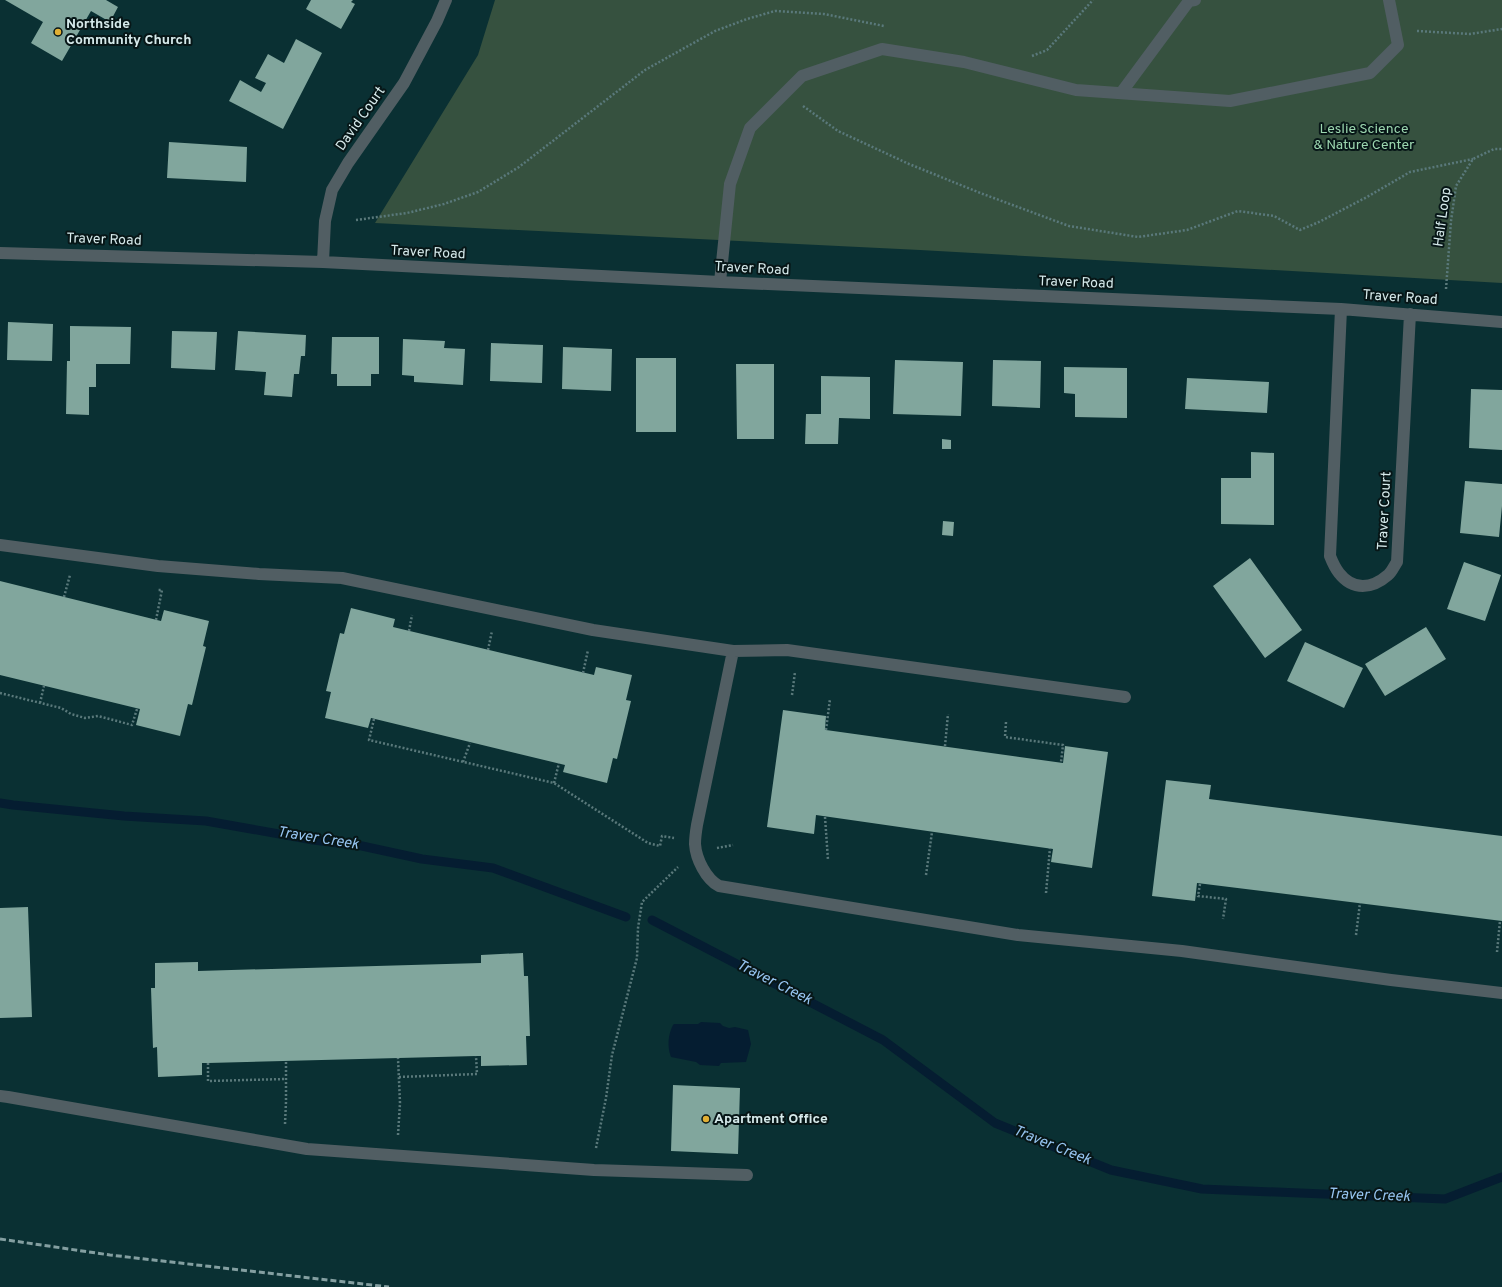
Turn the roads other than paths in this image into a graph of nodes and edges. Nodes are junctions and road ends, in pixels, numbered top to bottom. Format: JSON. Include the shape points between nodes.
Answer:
{"nodes":[{"id":1,"x":446,"y":0,"type":"edge"},
{"id":2,"x":1195,"y":0,"type":"edge"},
{"id":3,"x":1389,"y":0,"type":"edge"},
{"id":4,"x":1121,"y":93,"type":"junction"},
{"id":5,"x":0,"y":253,"type":"edge"},
{"id":6,"x":323,"y":262,"type":"junction"},
{"id":7,"x":720,"y":282,"type":"junction"},
{"id":8,"x":1341,"y":309,"type":"junction"},
{"id":9,"x":1410,"y":314,"type":"junction"},
{"id":10,"x":1502,"y":322,"type":"edge"},
{"id":11,"x":0,"y":545,"type":"edge"},
{"id":12,"x":732,"y":651,"type":"junction"},
{"id":13,"x":1125,"y":697,"type":"dead end"},
{"id":14,"x":1502,"y":992,"type":"edge"},
{"id":15,"x":0,"y":1096,"type":"edge"},
{"id":16,"x":747,"y":1174,"type":"dead end"}],
"edges":[{"from":1,"to":6,"type":"street","name":"David Court","via":[[404,82],[332,190],[325,221]]},
{"from":2,"to":4,"type":"street","via":[[1189,1]]},
{"from":3,"to":4,"type":"street","via":[[1398,45],[1370,73],[1230,101]]},
{"from":4,"to":7,"type":"street","via":[[1076,90],[964,62],[882,49],[802,76],[750,128],[730,184]]},
{"from":5,"to":6,"type":"street","name":"Traver Road"},
{"from":6,"to":7,"type":"street","name":"Traver Road"},
{"from":7,"to":8,"type":"street","name":"Traver Road"},
{"from":8,"to":9,"type":"street","name":"Traver Road"},
{"from":8,"to":9,"type":"street","name":"Traver Court","via":[[1330,556],[1339,573],[1350,582],[1365,587],[1390,574],[1397,562]]},
{"from":9,"to":10,"type":"street","name":"Traver Road"},
{"from":11,"to":12,"type":"street","via":[[158,566],[342,578],[593,630]]},
{"from":12,"to":13,"type":"street","via":[[787,650]]},
{"from":12,"to":14,"type":"street","via":[[697,825],[696,848],[706,874],[719,886],[1018,935],[1182,952]]},
{"from":15,"to":16,"type":"street","via":[[307,1149],[594,1170]]}]}
